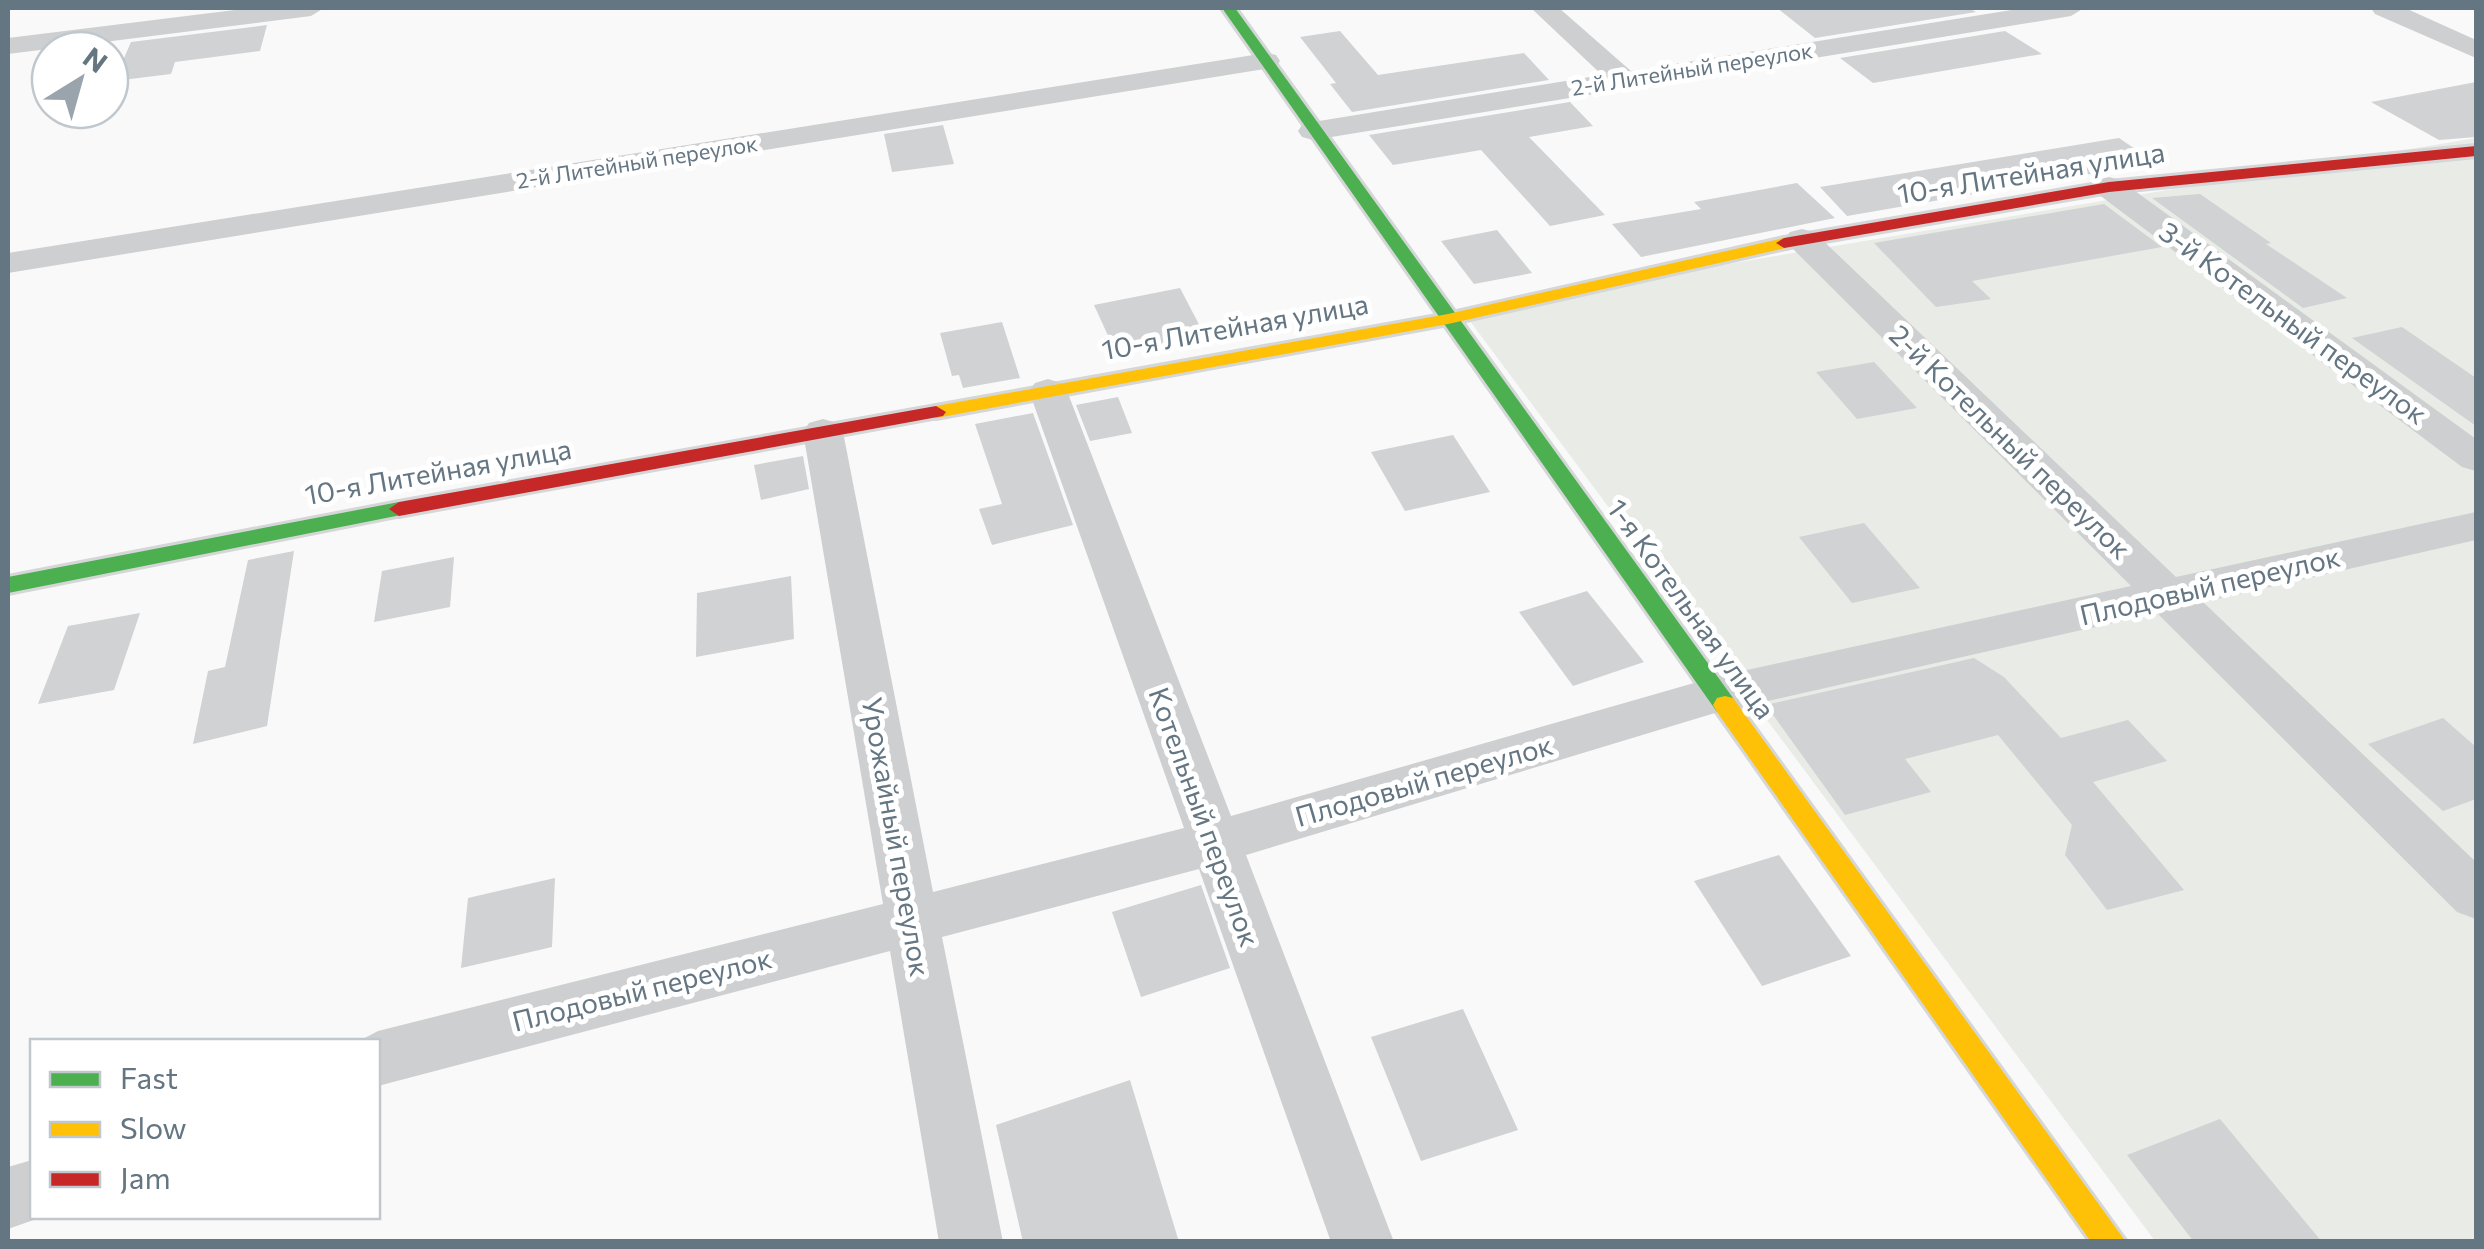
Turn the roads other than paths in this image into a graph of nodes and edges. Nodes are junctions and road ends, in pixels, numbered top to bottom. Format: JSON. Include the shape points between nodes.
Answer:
{"nodes":[{"id":1,"x":311,"y":8,"type":"edge"},
{"id":2,"x":1229,"y":8,"type":"edge"},
{"id":3,"x":1544,"y":8,"type":"edge"},
{"id":4,"x":2070,"y":8,"type":"edge"},
{"id":5,"x":2384,"y":8,"type":"edge"},
{"id":6,"x":8,"y":46,"type":"edge"},
{"id":7,"x":2476,"y":50,"type":"edge"},
{"id":8,"x":1266,"y":61,"type":"junction"},
{"id":9,"x":1624,"y":80,"type":"junction"},
{"id":10,"x":1313,"y":131,"type":"junction"},
{"id":11,"x":2476,"y":151,"type":"edge"},
{"id":12,"x":2109,"y":187,"type":"junction"},
{"id":13,"x":1802,"y":239,"type":"junction"},
{"id":14,"x":8,"y":263,"type":"edge"},
{"id":15,"x":1448,"y":319,"type":"junction"},
{"id":16,"x":1048,"y":391,"type":"junction"},
{"id":17,"x":823,"y":432,"type":"junction"},
{"id":18,"x":2476,"y":458,"type":"edge"},
{"id":19,"x":2476,"y":526,"type":"edge"},
{"id":20,"x":8,"y":584,"type":"edge"},
{"id":21,"x":2167,"y":595,"type":"junction"},
{"id":22,"x":1716,"y":695,"type":"junction"},
{"id":23,"x":1213,"y":842,"type":"junction"},
{"id":24,"x":2476,"y":896,"type":"edge"},
{"id":25,"x":911,"y":920,"type":"junction"},
{"id":26,"x":380,"y":1057,"type":"edge"},
{"id":27,"x":971,"y":1242,"type":"edge"},
{"id":28,"x":1363,"y":1242,"type":"edge"},
{"id":29,"x":2110,"y":1242,"type":"edge"}],
"edges":[{"from":1,"to":6,"type":"street"},
{"from":2,"to":8,"type":"street","name":"1-я Котельная улица"},
{"from":3,"to":9,"type":"street"},
{"from":4,"to":9,"type":"street","name":"2-й Литейный переулок"},
{"from":5,"to":7,"type":"street"},
{"from":8,"to":10,"type":"street","name":"1-я Котельная улица"},
{"from":8,"to":14,"type":"street","name":"2-й Литейный переулок"},
{"from":9,"to":10,"type":"street","name":"2-й Литейный переулок"},
{"from":10,"to":15,"type":"street","name":"1-я Котельная улица"},
{"from":11,"to":12,"type":"street","name":"10-я Литейная улица"},
{"from":12,"to":13,"type":"street","name":"10-я Литейная улица"},
{"from":12,"to":18,"type":"street","name":"3-й Котельный переулок"},
{"from":13,"to":15,"type":"street","name":"10-я Литейная улица"},
{"from":13,"to":21,"type":"street","name":"2-й Котельный переулок"},
{"from":15,"to":16,"type":"street","name":"10-я Литейная улица"},
{"from":15,"to":22,"type":"street","name":"1-я Котельная улица"},
{"from":16,"to":17,"type":"street","name":"10-я Литейная улица"},
{"from":16,"to":23,"type":"street","name":"Котельный переулок"},
{"from":17,"to":20,"type":"street","name":"10-я Литейная улица"},
{"from":17,"to":25,"type":"street","name":"Урожайный переулок"},
{"from":19,"to":21,"type":"street","name":"Плодовый переулок"},
{"from":21,"to":22,"type":"street","name":"Плодовый переулок"},
{"from":21,"to":24,"type":"street","name":"2-й Котельный переулок"},
{"from":22,"to":23,"type":"street","name":"Плодовый переулок"},
{"from":22,"to":29,"type":"street","name":"1-я Котельная улица"},
{"from":23,"to":25,"type":"street","name":"Плодовый переулок"},
{"from":23,"to":28,"type":"street","name":"Котельный переулок"},
{"from":25,"to":26,"type":"street","name":"Плодовый переулок"},
{"from":25,"to":27,"type":"street","name":"Урожайный переулок"}]}
